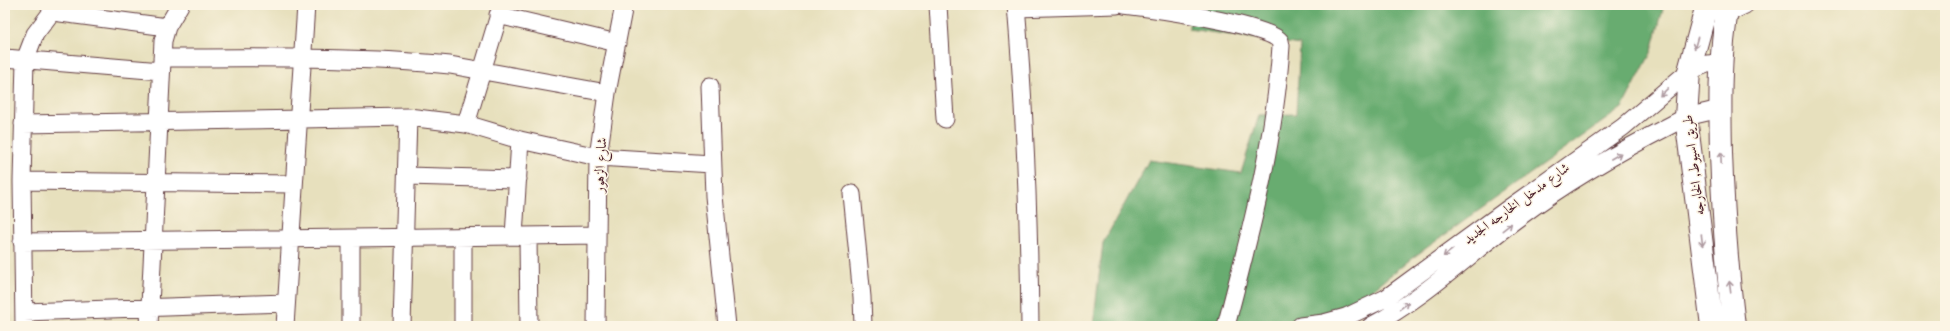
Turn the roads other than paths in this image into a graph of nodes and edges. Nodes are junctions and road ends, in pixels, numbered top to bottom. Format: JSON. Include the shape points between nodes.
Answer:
{"nodes":[{"id":1,"x":180,"y":5,"type":"edge"},
{"id":2,"x":306,"y":5,"type":"edge"},
{"id":3,"x":624,"y":5,"type":"edge"},
{"id":4,"x":938,"y":5,"type":"edge"},
{"id":5,"x":1117,"y":5,"type":"edge"},
{"id":6,"x":1124,"y":5,"type":"edge"},
{"id":7,"x":1706,"y":5,"type":"edge"},
{"id":8,"x":1016,"y":6,"type":"edge"},
{"id":9,"x":1733,"y":8,"type":"edge"},
{"id":10,"x":55,"y":9,"type":"edge"},
{"id":11,"x":500,"y":10,"type":"edge"},
{"id":12,"x":167,"y":27,"type":"junction"},
{"id":13,"x":617,"y":43,"type":"junction"},
{"id":14,"x":5,"y":58,"type":"edge"},
{"id":15,"x":302,"y":58,"type":"junction"},
{"id":16,"x":25,"y":60,"type":"junction"},
{"id":17,"x":1722,"y":63,"type":"junction"},
{"id":18,"x":161,"y":65,"type":"junction"},
{"id":19,"x":481,"y":70,"type":"junction"},
{"id":20,"x":1689,"y":71,"type":"junction"},
{"id":21,"x":710,"y":86,"type":"dead end"},
{"id":22,"x":607,"y":94,"type":"junction"},
{"id":23,"x":1720,"y":109,"type":"junction"},
{"id":24,"x":408,"y":117,"type":"junction"},
{"id":25,"x":1686,"y":118,"type":"junction"},
{"id":26,"x":298,"y":119,"type":"junction"},
{"id":27,"x":945,"y":119,"type":"dead end"},
{"id":28,"x":158,"y":121,"type":"junction"},
{"id":29,"x":23,"y":124,"type":"junction"},
{"id":30,"x":466,"y":124,"type":"junction"},
{"id":31,"x":520,"y":140,"type":"junction"},
{"id":32,"x":1585,"y":153,"type":"junction"},
{"id":33,"x":598,"y":157,"type":"junction"},
{"id":34,"x":712,"y":164,"type":"junction"},
{"id":35,"x":1595,"y":168,"type":"junction"},
{"id":36,"x":407,"y":176,"type":"junction"},
{"id":37,"x":518,"y":179,"type":"junction"},
{"id":38,"x":22,"y":181,"type":"junction"},
{"id":39,"x":155,"y":182,"type":"junction"},
{"id":40,"x":294,"y":184,"type":"junction"},
{"id":41,"x":852,"y":194,"type":"dead end"},
{"id":42,"x":597,"y":235,"type":"junction"},
{"id":43,"x":521,"y":236,"type":"junction"},
{"id":44,"x":463,"y":237,"type":"junction"},
{"id":45,"x":405,"y":238,"type":"junction"},
{"id":46,"x":290,"y":239,"type":"junction"},
{"id":47,"x":351,"y":239,"type":"junction"},
{"id":48,"x":153,"y":240,"type":"junction"},
{"id":49,"x":22,"y":242,"type":"junction"},
{"id":50,"x":286,"y":302,"type":"junction"},
{"id":51,"x":150,"y":307,"type":"junction"},
{"id":52,"x":24,"y":319,"type":"edge"},
{"id":53,"x":150,"y":326,"type":"edge"},
{"id":54,"x":284,"y":326,"type":"edge"},
{"id":55,"x":351,"y":326,"type":"edge"},
{"id":56,"x":402,"y":326,"type":"edge"},
{"id":57,"x":463,"y":326,"type":"edge"},
{"id":58,"x":528,"y":326,"type":"edge"},
{"id":59,"x":596,"y":326,"type":"edge"},
{"id":60,"x":727,"y":326,"type":"edge"},
{"id":61,"x":863,"y":326,"type":"edge"},
{"id":62,"x":1030,"y":326,"type":"edge"},
{"id":63,"x":1226,"y":326,"type":"edge"},
{"id":64,"x":1300,"y":326,"type":"edge"},
{"id":65,"x":1371,"y":326,"type":"edge"},
{"id":66,"x":1712,"y":326,"type":"edge"},
{"id":67,"x":1734,"y":326,"type":"edge"}],
"edges":[{"from":1,"to":12,"type":"street"},
{"from":2,"to":15,"type":"street"},
{"from":3,"to":13,"type":"street","name":"شارع الزهور"},
{"from":4,"to":27,"type":"street"},
{"from":5,"to":8,"type":"street"},
{"from":6,"to":63,"type":"street","via":[[1248,27],[1270,34],[1280,41],[1274,122],[1260,192]]},
{"from":7,"to":20,"type":"highway","name":"طريق اسيوط, الخارجه","one_way":true},
{"from":8,"to":62,"type":"street","via":[[1029,221]]},
{"from":9,"to":17,"type":"highway","name":"طريق اسيوط, الخارجه"},
{"from":10,"to":12,"type":"street"},
{"from":10,"to":16,"type":"street","via":[[35,34]]},
{"from":11,"to":13,"type":"street"},
{"from":11,"to":19,"type":"street"},
{"from":12,"to":18,"type":"street"},
{"from":13,"to":22,"type":"street","name":"شارع الزهور"},
{"from":14,"to":16,"type":"street"},
{"from":15,"to":18,"type":"street"},
{"from":15,"to":19,"type":"street","via":[[426,62]]},
{"from":15,"to":26,"type":"street"},
{"from":16,"to":18,"type":"street"},
{"from":16,"to":29,"type":"street"},
{"from":17,"to":20,"type":"street","name":"شارع مدخل الخارجه الجديد","via":[[1707,64]]},
{"from":17,"to":23,"type":"highway","name":"طريق اسيوط, الخارجه"},
{"from":18,"to":28,"type":"street"},
{"from":19,"to":22,"type":"street"},
{"from":19,"to":30,"type":"street"},
{"from":20,"to":25,"type":"highway","name":"طريق اسيوط, الخارجه"},
{"from":20,"to":32,"type":"street","name":"شارع مدخل الخارجه الجديد","one_way":true,"via":[[1638,116]]},
{"from":21,"to":34,"type":"street"},
{"from":22,"to":33,"type":"street","name":"شارع الزهور"},
{"from":23,"to":25,"type":"street","name":"شارع مدخل الخارجه الجديد"},
{"from":67,"to":23,"type":"highway","name":"طريق اسيوط, الخارجه","one_way":true,"via":[[1727,263]]},
{"from":24,"to":26,"type":"street"},
{"from":24,"to":30,"type":"street"},
{"from":24,"to":36,"type":"street"},
{"from":35,"to":25,"type":"street","name":"شارع مدخل الخارجه الجديد","one_way":true},
{"from":25,"to":66,"type":"highway","name":"طريق اسيوط, الخارجه","one_way":true},
{"from":26,"to":28,"type":"street"},
{"from":26,"to":40,"type":"street"},
{"from":28,"to":29,"type":"street"},
{"from":28,"to":39,"type":"street"},
{"from":29,"to":38,"type":"street"},
{"from":30,"to":31,"type":"street"},
{"from":31,"to":33,"type":"street"},
{"from":31,"to":37,"type":"street"},
{"from":32,"to":35,"type":"street"},
{"from":32,"to":64,"type":"street","name":"شارع مدخل الخارجه الجديد","one_way":true,"via":[[1386,298],[1346,317]]},
{"from":33,"to":34,"type":"street"},
{"from":33,"to":42,"type":"street","name":"شارع الزهور"},
{"from":34,"to":60,"type":"street"},
{"from":65,"to":35,"type":"street","name":"شارع مدخل الخارجه الجديد","one_way":true,"via":[[1402,308],[1518,218]]},
{"from":36,"to":37,"type":"street"},
{"from":36,"to":45,"type":"street"},
{"from":37,"to":43,"type":"street"},
{"from":38,"to":39,"type":"street"},
{"from":38,"to":49,"type":"street"},
{"from":39,"to":40,"type":"street"},
{"from":39,"to":48,"type":"street"},
{"from":40,"to":46,"type":"street"},
{"from":41,"to":61,"type":"street"},
{"from":42,"to":43,"type":"street"},
{"from":42,"to":59,"type":"street","name":"شارع الزهور"},
{"from":43,"to":44,"type":"street"},
{"from":43,"to":58,"type":"street"},
{"from":44,"to":45,"type":"street"},
{"from":44,"to":57,"type":"street"},
{"from":45,"to":47,"type":"street"},
{"from":45,"to":56,"type":"street"},
{"from":46,"to":47,"type":"street"},
{"from":46,"to":48,"type":"street"},
{"from":46,"to":50,"type":"street"},
{"from":47,"to":55,"type":"street"},
{"from":48,"to":49,"type":"street"},
{"from":48,"to":51,"type":"street"},
{"from":49,"to":52,"type":"street"},
{"from":50,"to":51,"type":"street"},
{"from":50,"to":54,"type":"street"},
{"from":51,"to":52,"type":"street"},
{"from":51,"to":53,"type":"street"}]}
